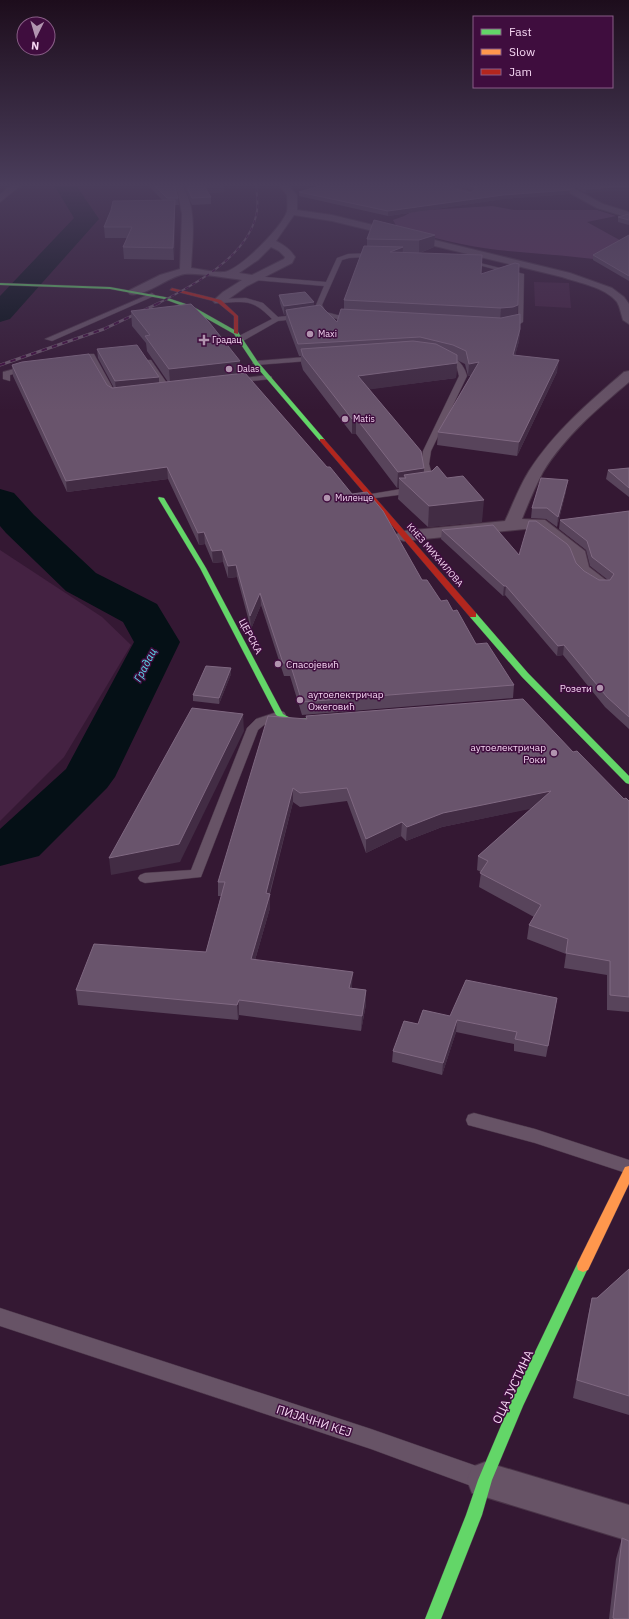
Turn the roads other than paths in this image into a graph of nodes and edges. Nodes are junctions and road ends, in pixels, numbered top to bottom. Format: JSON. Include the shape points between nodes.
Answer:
{"nodes":[{"id":1,"x":185,"y":261,"type":"edge"},
{"id":2,"x":251,"y":261,"type":"edge"},
{"id":3,"x":288,"y":261,"type":"edge"},
{"id":4,"x":338,"y":261,"type":"edge"},
{"id":5,"x":469,"y":261,"type":"edge"},
{"id":6,"x":507,"y":261,"type":"edge"},
{"id":7,"x":185,"y":271,"type":"junction"},
{"id":8,"x":226,"y":274,"type":"junction"},
{"id":9,"x":0,"y":277,"type":"edge"},
{"id":10,"x":253,"y":278,"type":"junction"},
{"id":11,"x":70,"y":282,"type":"junction"},
{"id":12,"x":0,"y":284,"type":"edge"},
{"id":13,"x":148,"y":284,"type":"junction"},
{"id":14,"x":328,"y":284,"type":"junction"},
{"id":15,"x":134,"y":292,"type":"junction"},
{"id":16,"x":152,"y":295,"type":"junction"},
{"id":17,"x":625,"y":300,"type":"edge"},
{"id":18,"x":219,"y":301,"type":"junction"},
{"id":19,"x":323,"y":313,"type":"junction"},
{"id":20,"x":315,"y":314,"type":"edge"},
{"id":21,"x":307,"y":315,"type":"edge"},
{"id":22,"x":276,"y":319,"type":"junction"},
{"id":23,"x":360,"y":319,"type":"edge"},
{"id":24,"x":629,"y":320,"type":"edge"},
{"id":25,"x":500,"y":326,"type":"edge"},
{"id":26,"x":238,"y":336,"type":"junction"},
{"id":27,"x":48,"y":338,"type":"dead end"},
{"id":28,"x":430,"y":353,"type":"edge"},
{"id":29,"x":91,"y":356,"type":"edge"},
{"id":30,"x":144,"y":357,"type":"edge"},
{"id":31,"x":329,"y":357,"type":"edge"},
{"id":32,"x":256,"y":363,"type":"junction"},
{"id":33,"x":34,"y":365,"type":"edge"},
{"id":34,"x":629,"y":374,"type":"edge"},
{"id":35,"x":268,"y":377,"type":"junction"},
{"id":36,"x":7,"y":378,"type":"dead end"},
{"id":37,"x":229,"y":382,"type":"edge"},
{"id":38,"x":167,"y":389,"type":"edge"},
{"id":39,"x":129,"y":393,"type":"edge"},
{"id":40,"x":371,"y":497,"type":"junction"},
{"id":41,"x":161,"y":498,"type":"dead end"},
{"id":42,"x":511,"y":525,"type":"junction"},
{"id":43,"x":404,"y":536,"type":"junction"},
{"id":44,"x":602,"y":584,"type":"edge"},
{"id":45,"x":280,"y":715,"type":"junction"},
{"id":46,"x":323,"y":720,"type":"edge"},
{"id":47,"x":629,"y":781,"type":"edge"},
{"id":48,"x":145,"y":878,"type":"dead end"},
{"id":49,"x":474,"y":1120,"type":"dead end"},
{"id":50,"x":629,"y":1166,"type":"edge"},
{"id":51,"x":629,"y":1171,"type":"edge"},
{"id":52,"x":0,"y":1317,"type":"edge"},
{"id":53,"x":485,"y":1480,"type":"junction"},
{"id":54,"x":629,"y":1523,"type":"edge"},
{"id":55,"x":433,"y":1619,"type":"edge"}],
"edges":[{"from":1,"to":7,"type":"street"},
{"from":2,"to":8,"type":"street","via":[[240,269]]},
{"from":3,"to":10,"type":"street"},
{"from":4,"to":14,"type":"lane"},
{"from":5,"to":25,"type":"lane","via":[[522,275],[521,321],[514,325]]},
{"from":6,"to":17,"type":"street","via":[[593,285]]},
{"from":7,"to":8,"type":"street"},
{"from":7,"to":13,"type":"street"},
{"from":8,"to":10,"type":"street"},
{"from":9,"to":11,"type":"main road","name":"КНЕЗ МИХАИЛОВА"},
{"from":10,"to":14,"type":"lane"},
{"from":10,"to":18,"type":"street"},
{"from":11,"to":12,"type":"main road","name":"КНЕЗ МИХАИЛОВА"},
{"from":11,"to":13,"type":"main road","name":"КНЕЗ МИХАИЛОВА"},
{"from":11,"to":15,"type":"main road","name":"КНЕЗ МИХАИЛОВА"},
{"from":13,"to":15,"type":"street"},
{"from":13,"to":18,"type":"main road","name":"КНЕЗ МИХАИЛОВА"},
{"from":14,"to":19,"type":"lane","via":[[319,305]]},
{"from":15,"to":16,"type":"main road","name":"КНЕЗ МИХАИЛОВА"},
{"from":16,"to":26,"type":"main road","name":"КНЕЗ МИХАИЛОВА","via":[[201,312]]},
{"from":16,"to":27,"type":"lane"},
{"from":17,"to":24,"type":"street"},
{"from":18,"to":22,"type":"lane","via":[[246,300],[262,304]]},
{"from":18,"to":26,"type":"main road","name":"КНЕЗ МИХАИЛОВА","via":[[236,316]]},
{"from":19,"to":20,"type":"lane"},
{"from":19,"to":23,"type":"lane"},
{"from":21,"to":22,"type":"lane"},
{"from":22,"to":26,"type":"lane"},
{"from":26,"to":32,"type":"main road","name":"КНЕЗ МИХАИЛОВА"},
{"from":28,"to":40,"type":"lane","via":[[449,358],[461,367],[463,376],[427,451],[425,464],[430,484],[428,488],[416,491]]},
{"from":29,"to":39,"type":"lane","via":[[113,395]]},
{"from":30,"to":38,"type":"lane"},
{"from":31,"to":32,"type":"lane"},
{"from":32,"to":35,"type":"main road","name":"КНЕЗ МИХАИЛОВА"},
{"from":33,"to":36,"type":"lane","via":[[11,371],[6,374]]},
{"from":34,"to":42,"type":"street","via":[[588,409],[548,455],[536,472]]},
{"from":35,"to":37,"type":"lane"},
{"from":35,"to":40,"type":"main road","name":"КНЕЗ МИХАИЛОВА"},
{"from":40,"to":43,"type":"main road","name":"КНЕЗ МИХАИЛОВА"},
{"from":41,"to":45,"type":"main road","name":"ЦЕРСКА","via":[[203,568]]},
{"from":42,"to":43,"type":"street"},
{"from":42,"to":44,"type":"street","via":[[539,523],[578,555],[581,570]]},
{"from":43,"to":47,"type":"main road","name":"КНЕЗ МИХАИЛОВА","via":[[546,703]]},
{"from":45,"to":46,"type":"main road","via":[[292,723]]},
{"from":45,"to":48,"type":"lane","via":[[260,722],[253,728],[196,874]]},
{"from":49,"to":50,"type":"lane","via":[[535,1136]]},
{"from":51,"to":53,"type":"main road","name":"ОЦА ЈУСТИНА","via":[[518,1402]]},
{"from":52,"to":53,"type":"lane","name":"ПИЈАЧНИ КЕЈ","via":[[356,1434]]},
{"from":53,"to":54,"type":"street","name":"ПИЈАЧНИ КЕЈ"},
{"from":53,"to":55,"type":"main road","name":"ОЦА ЈУСТИНА"}]}
